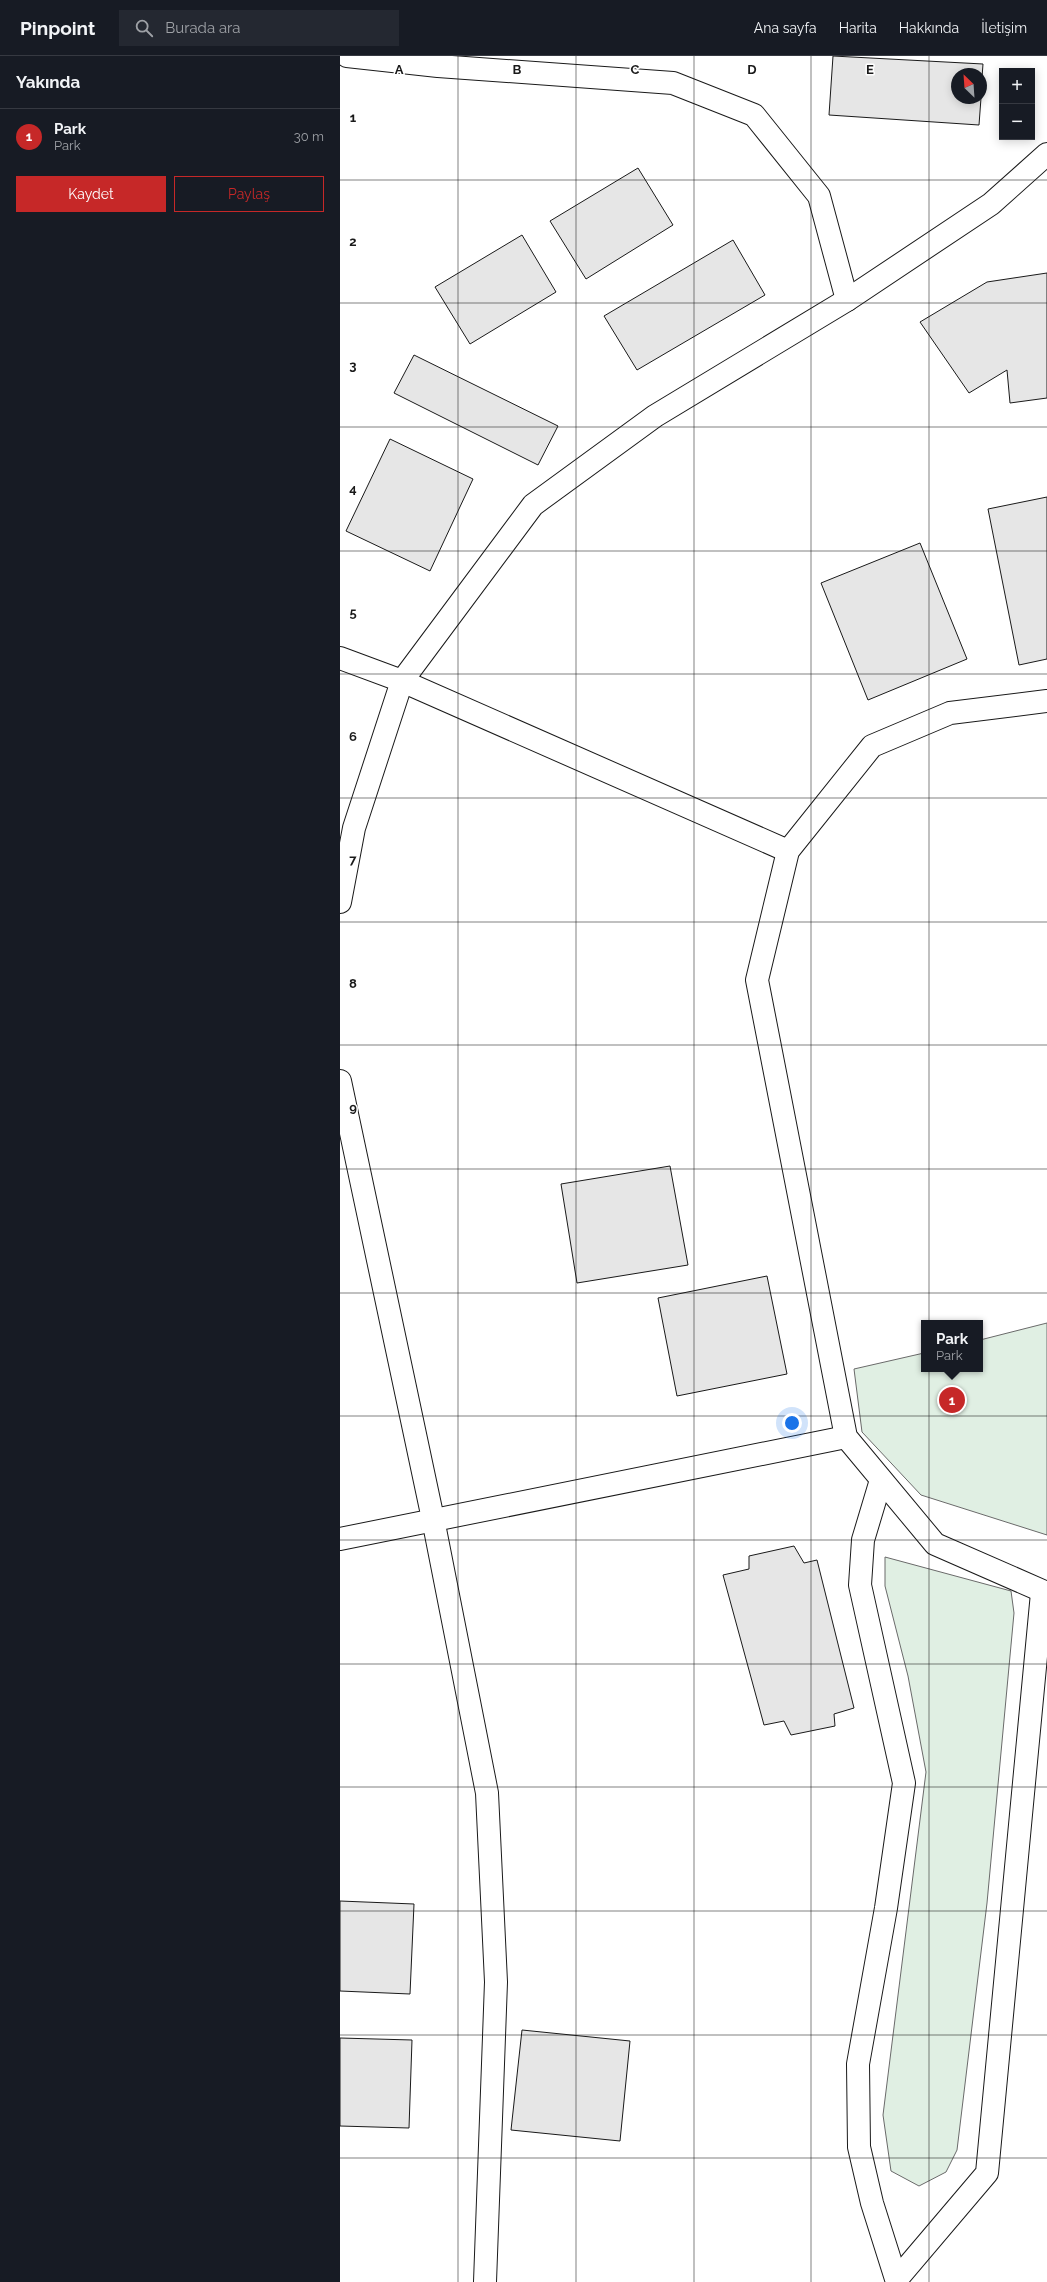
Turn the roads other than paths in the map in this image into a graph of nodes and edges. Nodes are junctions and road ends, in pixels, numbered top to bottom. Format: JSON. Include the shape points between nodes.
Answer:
{"nodes":[{"id":1,"x":347,"y":56,"type":"edge"},
{"id":2,"x":1047,"y":154,"type":"edge"},
{"id":3,"x":847,"y":300,"type":"junction"},
{"id":4,"x":340,"y":658,"type":"edge"},
{"id":5,"x":402,"y":681,"type":"junction"},
{"id":6,"x":1047,"y":701,"type":"edge"},
{"id":7,"x":788,"y":851,"type":"junction"},
{"id":8,"x":340,"y":902,"type":"edge"},
{"id":9,"x":340,"y":1081,"type":"edge"},
{"id":10,"x":846,"y":1437,"type":"junction"},
{"id":11,"x":881,"y":1480,"type":"junction"},
{"id":12,"x":433,"y":1519,"type":"junction"},
{"id":13,"x":340,"y":1539,"type":"edge"},
{"id":14,"x":1045,"y":1593,"type":"edge"},
{"id":15,"x":897,"y":2280,"type":"edge"},
{"id":16,"x":485,"y":2282,"type":"edge"}],
"edges":[{"from":1,"to":3,"type":"street","via":[[438,66],[673,83],[754,115],[819,196]]},
{"from":2,"to":3,"type":"street","via":[[991,204]]},
{"from":3,"to":5,"type":"street","via":[[655,416],[534,505]]},
{"from":4,"to":5,"type":"street"},
{"from":5,"to":7,"type":"street"},
{"from":5,"to":8,"type":"street","via":[[354,828]]},
{"from":6,"to":7,"type":"street","via":[[950,713],[872,746]]},
{"from":7,"to":10,"type":"street","via":[[756,980]]},
{"from":9,"to":12,"type":"street"},
{"from":10,"to":11,"type":"street"},
{"from":10,"to":12,"type":"street"},
{"from":11,"to":14,"type":"street","via":[[935,1544]]},
{"from":11,"to":15,"type":"street","via":[[863,1540],[860,1585],[904,1783],[886,1908],[858,2064],[859,2147],[872,2203]]},
{"from":12,"to":13,"type":"street"},
{"from":12,"to":16,"type":"street","via":[[487,1793],[496,1982]]},
{"from":14,"to":15,"type":"street","via":[[987,2173]]}]}
